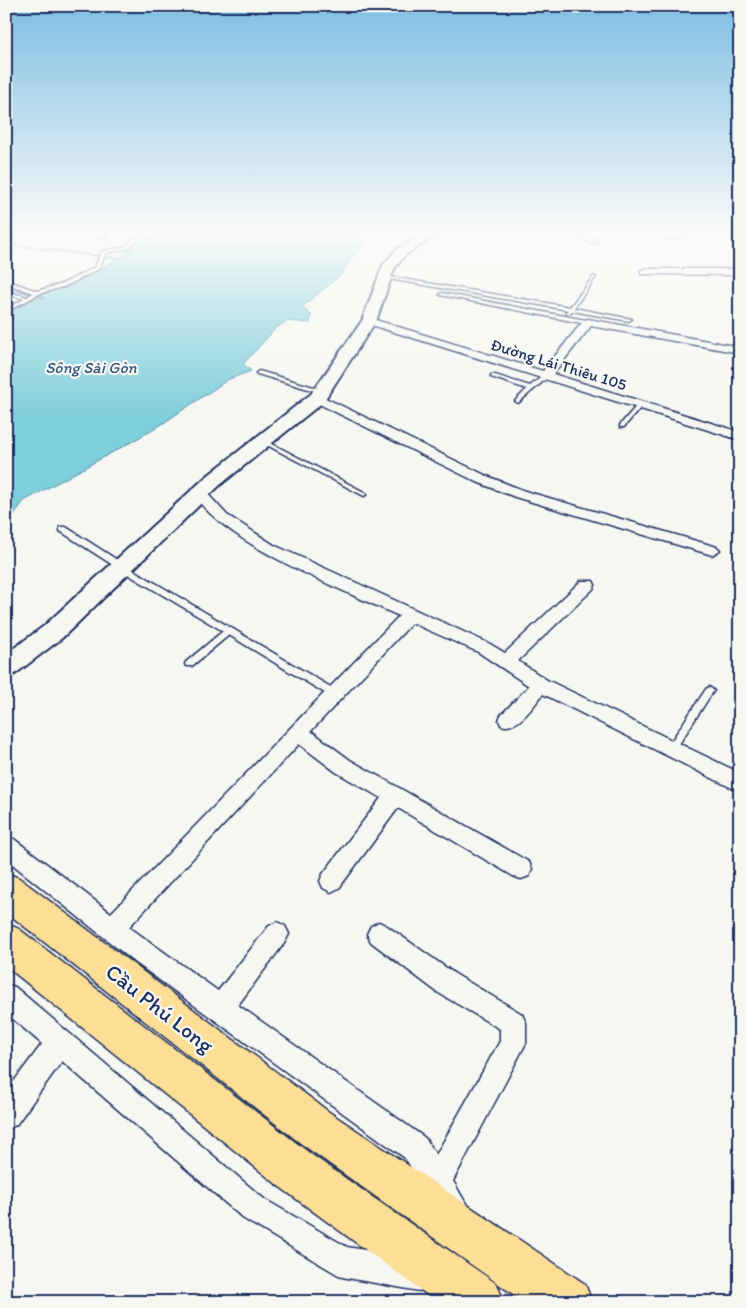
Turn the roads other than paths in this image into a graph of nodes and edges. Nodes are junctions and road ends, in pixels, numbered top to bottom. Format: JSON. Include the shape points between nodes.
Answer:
{"nodes":[{"id":1,"x":10,"y":293,"type":"edge"},
{"id":2,"x":37,"y":293,"type":"edge"},
{"id":3,"x":380,"y":293,"type":"edge"},
{"id":4,"x":464,"y":293,"type":"edge"},
{"id":5,"x":583,"y":293,"type":"edge"},
{"id":6,"x":442,"y":294,"type":"dead end"},
{"id":7,"x":28,"y":298,"type":"junction"},
{"id":8,"x":6,"y":311,"type":"edge"},
{"id":9,"x":568,"y":314,"type":"junction"},
{"id":10,"x":629,"y":319,"type":"dead end"},
{"id":11,"x":370,"y":321,"type":"junction"},
{"id":12,"x":586,"y":322,"type":"junction"},
{"id":13,"x":740,"y":350,"type":"edge"},
{"id":14,"x":259,"y":373,"type":"dead end"},
{"id":15,"x":493,"y":376,"type":"dead end"},
{"id":16,"x":545,"y":377,"type":"junction"},
{"id":17,"x":531,"y":388,"type":"junction"},
{"id":18,"x":320,"y":395,"type":"junction"},
{"id":19,"x":518,"y":401,"type":"dead end"},
{"id":20,"x":637,"y":408,"type":"junction"},
{"id":21,"x":622,"y":426,"type":"dead end"},
{"id":22,"x":740,"y":436,"type":"edge"},
{"id":23,"x":263,"y":441,"type":"junction"},
{"id":24,"x":200,"y":494,"type":"junction"},
{"id":25,"x":364,"y":494,"type":"dead end"},
{"id":26,"x":64,"y":529,"type":"dead end"},
{"id":27,"x":712,"y":550,"type":"dead end"},
{"id":28,"x":122,"y":567,"type":"junction"},
{"id":29,"x":587,"y":585,"type":"dead end"},
{"id":30,"x":410,"y":615,"type":"junction"},
{"id":31,"x":229,"y":631,"type":"junction"},
{"id":32,"x":506,"y":662,"type":"junction"},
{"id":33,"x":189,"y":664,"type":"dead end"},
{"id":34,"x":6,"y":667,"type":"edge"},
{"id":35,"x":541,"y":685,"type":"junction"},
{"id":36,"x":709,"y":691,"type":"dead end"},
{"id":37,"x":336,"y":695,"type":"junction"},
{"id":38,"x":508,"y":720,"type":"dead end"},
{"id":39,"x":299,"y":733,"type":"junction"},
{"id":40,"x":671,"y":749,"type":"junction"},
{"id":41,"x":740,"y":783,"type":"edge"},
{"id":42,"x":395,"y":796,"type":"junction"},
{"id":43,"x":6,"y":846,"type":"edge"},
{"id":44,"x":521,"y":869,"type":"dead end"},
{"id":45,"x":331,"y":881,"type":"dead end"},
{"id":46,"x":6,"y":890,"type":"edge"},
{"id":47,"x":112,"y":928,"type":"junction"},
{"id":48,"x":277,"y":934,"type":"dead end"},
{"id":49,"x":379,"y":934,"type":"dead end"},
{"id":50,"x":6,"y":942,"type":"edge"},
{"id":51,"x":6,"y":996,"type":"edge"},
{"id":52,"x":220,"y":1008,"type":"junction"},
{"id":53,"x":60,"y":1041,"type":"junction"},
{"id":54,"x":6,"y":1115,"type":"edge"},
{"id":55,"x":437,"y":1182,"type":"junction"},
{"id":56,"x":473,"y":1238,"type":"junction"},
{"id":57,"x":462,"y":1291,"type":"edge"},
{"id":58,"x":567,"y":1302,"type":"edge"}],
"edges":[{"from":1,"to":7,"type":"lane"},
{"from":2,"to":7,"type":"lane"},
{"from":3,"to":11,"type":"street"},
{"from":4,"to":9,"type":"lane"},
{"from":5,"to":9,"type":"lane"},
{"from":6,"to":9,"type":"lane"},
{"from":7,"to":8,"type":"lane"},
{"from":9,"to":10,"type":"lane"},
{"from":9,"to":12,"type":"lane"},
{"from":11,"to":16,"type":"street","name":"Đường Lái Thiêu 105"},
{"from":11,"to":18,"type":"street"},
{"from":12,"to":13,"type":"street"},
{"from":12,"to":16,"type":"street"},
{"from":14,"to":18,"type":"lane"},
{"from":15,"to":17,"type":"lane"},
{"from":16,"to":17,"type":"lane"},
{"from":16,"to":20,"type":"street","name":"Đường Lái Thiêu 105"},
{"from":17,"to":19,"type":"lane"},
{"from":18,"to":23,"type":"street"},
{"from":18,"to":27,"type":"street","via":[[482,479],[520,494]]},
{"from":20,"to":21,"type":"lane"},
{"from":20,"to":22,"type":"street","name":"Đường Lái Thiêu 105"},
{"from":23,"to":24,"type":"street"},
{"from":23,"to":25,"type":"lane"},
{"from":24,"to":28,"type":"street"},
{"from":24,"to":30,"type":"street","via":[[222,518],[269,548]]},
{"from":26,"to":28,"type":"lane"},
{"from":28,"to":31,"type":"lane"},
{"from":28,"to":34,"type":"street","via":[[53,632]]},
{"from":29,"to":32,"type":"street"},
{"from":30,"to":32,"type":"street","via":[[484,648]]},
{"from":30,"to":37,"type":"street"},
{"from":31,"to":33,"type":"lane"},
{"from":31,"to":37,"type":"lane"},
{"from":32,"to":35,"type":"street"},
{"from":35,"to":38,"type":"street"},
{"from":35,"to":40,"type":"street"},
{"from":36,"to":40,"type":"lane"},
{"from":37,"to":39,"type":"street"},
{"from":39,"to":42,"type":"street","via":[[343,766]]},
{"from":39,"to":47,"type":"street"},
{"from":40,"to":41,"type":"street"},
{"from":42,"to":44,"type":"street"},
{"from":42,"to":45,"type":"street"},
{"from":43,"to":47,"type":"street"},
{"from":46,"to":56,"type":"main road","name":"Cầu Phú Long","via":[[314,1127]]},
{"from":47,"to":52,"type":"street"},
{"from":48,"to":52,"type":"street"},
{"from":49,"to":55,"type":"street","via":[[446,983],[513,1023],[513,1043]]},
{"from":50,"to":57,"type":"main road","via":[[296,1172]]},
{"from":51,"to":53,"type":"street"},
{"from":52,"to":55,"type":"street","via":[[415,1148]]},
{"from":53,"to":54,"type":"street"},
{"from":53,"to":57,"type":"street","via":[[254,1209],[342,1262]]},
{"from":55,"to":56,"type":"street"},
{"from":56,"to":58,"type":"main road","name":"Cầu Phú Long"}]}
